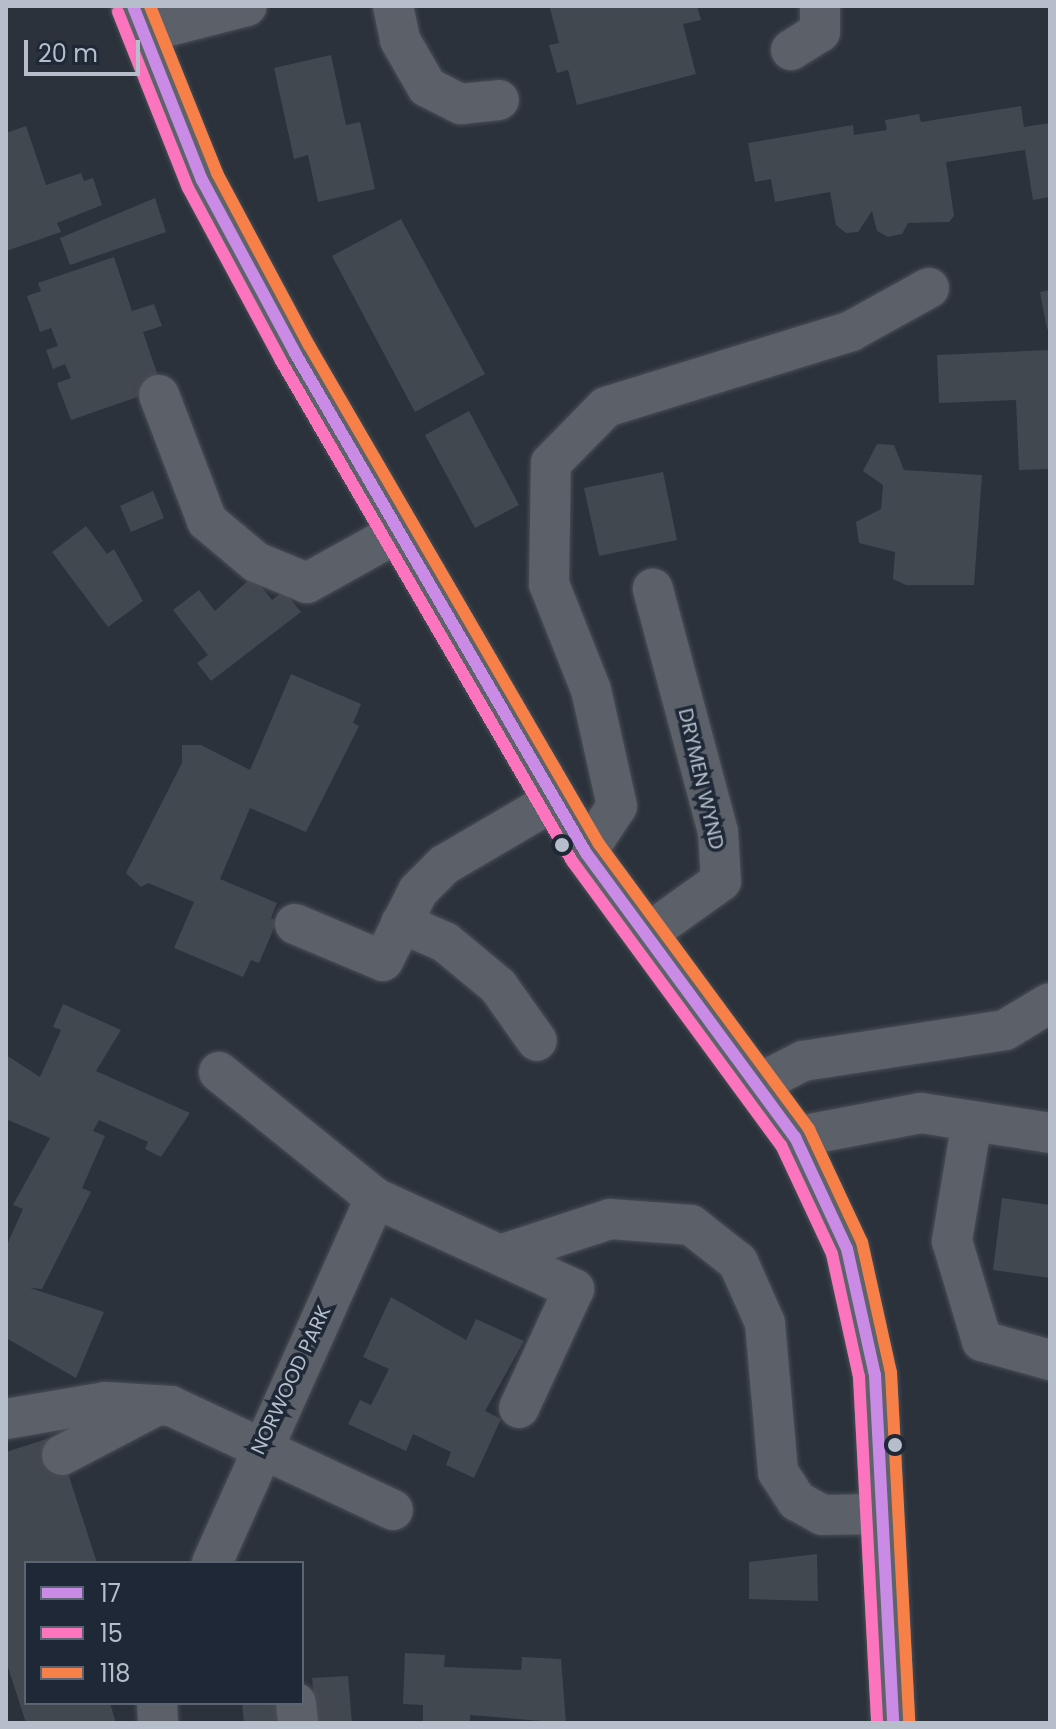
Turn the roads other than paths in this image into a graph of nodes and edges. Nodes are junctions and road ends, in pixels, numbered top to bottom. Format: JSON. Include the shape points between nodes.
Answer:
{"nodes":[{"id":1,"x":247,"y":6,"type":"edge"},
{"id":2,"x":393,"y":6,"type":"edge"},
{"id":3,"x":820,"y":6,"type":"edge"},
{"id":4,"x":138,"y":20,"type":"edge"},
{"id":5,"x":791,"y":50,"type":"dead end"},
{"id":6,"x":499,"y":100,"type":"dead end"},
{"id":7,"x":929,"y":288,"type":"dead end"},
{"id":8,"x":159,"y":395,"type":"dead end"},
{"id":9,"x":401,"y":531,"type":"junction"},
{"id":10,"x":653,"y":589,"type":"dead end"},
{"id":11,"x":555,"y":800,"type":"junction"},
{"id":12,"x":586,"y":853,"type":"junction"},
{"id":13,"x":401,"y":923,"type":"junction"},
{"id":14,"x":295,"y":924,"type":"dead end"},
{"id":15,"x":647,"y":934,"type":"junction"},
{"id":16,"x":1050,"y":1003,"type":"edge"},
{"id":17,"x":537,"y":1041,"type":"dead end"},
{"id":18,"x":219,"y":1072,"type":"dead end"},
{"id":19,"x":758,"y":1084,"type":"junction"},
{"id":20,"x":972,"y":1121,"type":"junction"},
{"id":21,"x":1050,"y":1133,"type":"edge"},
{"id":22,"x":795,"y":1137,"type":"junction"},
{"id":23,"x":375,"y":1198,"type":"junction"},
{"id":24,"x":500,"y":1255,"type":"junction"},
{"id":25,"x":1050,"y":1360,"type":"edge"},
{"id":26,"x":161,"y":1404,"type":"junction"},
{"id":27,"x":519,"y":1408,"type":"dead end"},
{"id":28,"x":6,"y":1419,"type":"edge"},
{"id":29,"x":259,"y":1446,"type":"junction"},
{"id":30,"x":62,"y":1455,"type":"dead end"},
{"id":31,"x":393,"y":1510,"type":"dead end"},
{"id":32,"x":884,"y":1514,"type":"junction"},
{"id":33,"x":213,"y":1561,"type":"edge"},
{"id":34,"x":893,"y":1723,"type":"edge"}],
"edges":[{"from":1,"to":4,"type":"street"},
{"from":2,"to":6,"type":"street","via":[[400,40],[427,87],[461,104]]},
{"from":3,"to":5,"type":"street","via":[[820,32]]},
{"from":4,"to":9,"type":"main road","via":[[202,180]]},
{"from":7,"to":12,"type":"street","via":[[851,331],[606,407],[551,463],[549,584],[591,690],[617,806]]},
{"from":8,"to":9,"type":"street","via":[[207,521],[256,562],[307,583]]},
{"from":9,"to":11,"type":"main road"},
{"from":10,"to":15,"type":"street","name":"DRYMEN WYND","via":[[718,832],[721,881]]},
{"from":11,"to":12,"type":"main road"},
{"from":11,"to":13,"type":"street","via":[[444,865]]},
{"from":12,"to":15,"type":"main road"},
{"from":13,"to":14,"type":"street","via":[[383,961]]},
{"from":13,"to":17,"type":"street","via":[[445,942],[498,986]]},
{"from":15,"to":19,"type":"main road"},
{"from":16,"to":19,"type":"street","via":[[1005,1030],[803,1061]]},
{"from":18,"to":23,"type":"street"},
{"from":19,"to":22,"type":"main road"},
{"from":20,"to":21,"type":"street"},
{"from":20,"to":22,"type":"street","via":[[921,1113]]},
{"from":20,"to":25,"type":"street","via":[[952,1241],[982,1341]]},
{"from":22,"to":32,"type":"main road","via":[[847,1249],[875,1375]]},
{"from":23,"to":24,"type":"street"},
{"from":23,"to":29,"type":"street","name":"NORWOOD PARK"},
{"from":24,"to":27,"type":"street","via":[[574,1289]]},
{"from":24,"to":32,"type":"street","via":[[610,1219],[691,1225],[738,1262],[765,1323],[778,1472],[797,1501],[822,1515]]},
{"from":26,"to":28,"type":"street","via":[[105,1402]]},
{"from":26,"to":29,"type":"street"},
{"from":26,"to":30,"type":"street"},
{"from":29,"to":31,"type":"street"},
{"from":29,"to":33,"type":"street","name":"NORWOOD PARK"},
{"from":32,"to":34,"type":"main road"}]}
